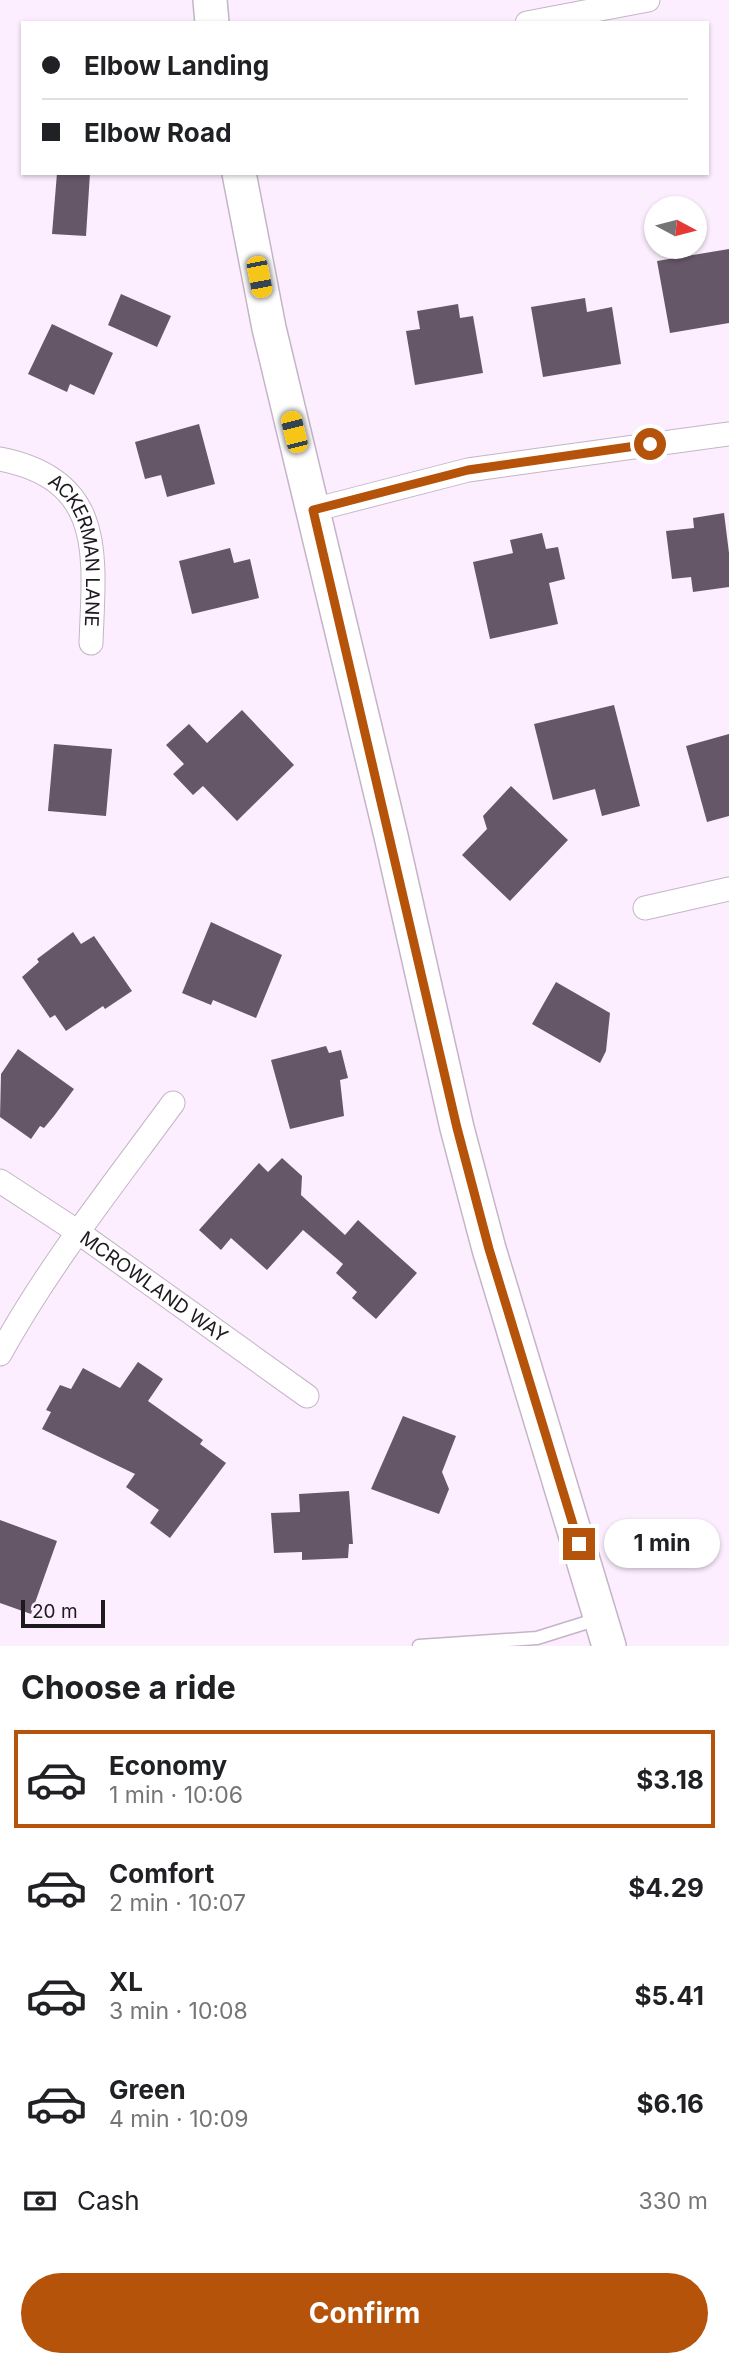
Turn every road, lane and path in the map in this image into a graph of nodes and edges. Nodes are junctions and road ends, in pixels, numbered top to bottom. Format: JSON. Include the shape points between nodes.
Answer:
{"nodes":[{"id":1,"x":210,"y":0,"type":"edge"},
{"id":2,"x":648,"y":0,"type":"edge"},
{"id":3,"x":212,"y":21,"type":"edge"},
{"id":4,"x":538,"y":21,"type":"edge"},
{"id":5,"x":239,"y":175,"type":"edge"},
{"id":6,"x":729,"y":434,"type":"edge"},
{"id":7,"x":0,"y":459,"type":"edge"},
{"id":8,"x":313,"y":510,"type":"junction"},
{"id":9,"x":91,"y":643,"type":"dead end"},
{"id":10,"x":729,"y":889,"type":"edge"},
{"id":11,"x":645,"y":908,"type":"dead end"},
{"id":12,"x":173,"y":1103,"type":"dead end"},
{"id":13,"x":0,"y":1181,"type":"edge"},
{"id":14,"x":78,"y":1232,"type":"junction"},
{"id":15,"x":0,"y":1354,"type":"edge"},
{"id":16,"x":307,"y":1396,"type":"dead end"},
{"id":17,"x":605,"y":1632,"type":"edge"},
{"id":18,"x":419,"y":1646,"type":"edge"}],
"edges":[{"from":1,"to":3,"type":"street"},
{"from":2,"to":4,"type":"street"},
{"from":5,"to":8,"type":"street","via":[[269,328]]},
{"from":6,"to":8,"type":"street","via":[[468,470]]},
{"from":7,"to":9,"type":"street","name":"ACKERMAN LANE","via":[[46,473],[67,490],[83,514],[92,545]]},
{"from":8,"to":17,"type":"street","via":[[457,1128]]},
{"from":10,"to":11,"type":"street"},
{"from":12,"to":14,"type":"street"},
{"from":13,"to":14,"type":"street","name":"MCROWLAND WAY"},
{"from":14,"to":15,"type":"street"},
{"from":14,"to":16,"type":"street","name":"MCROWLAND WAY"},
{"from":17,"to":18,"type":"lane"}]}
